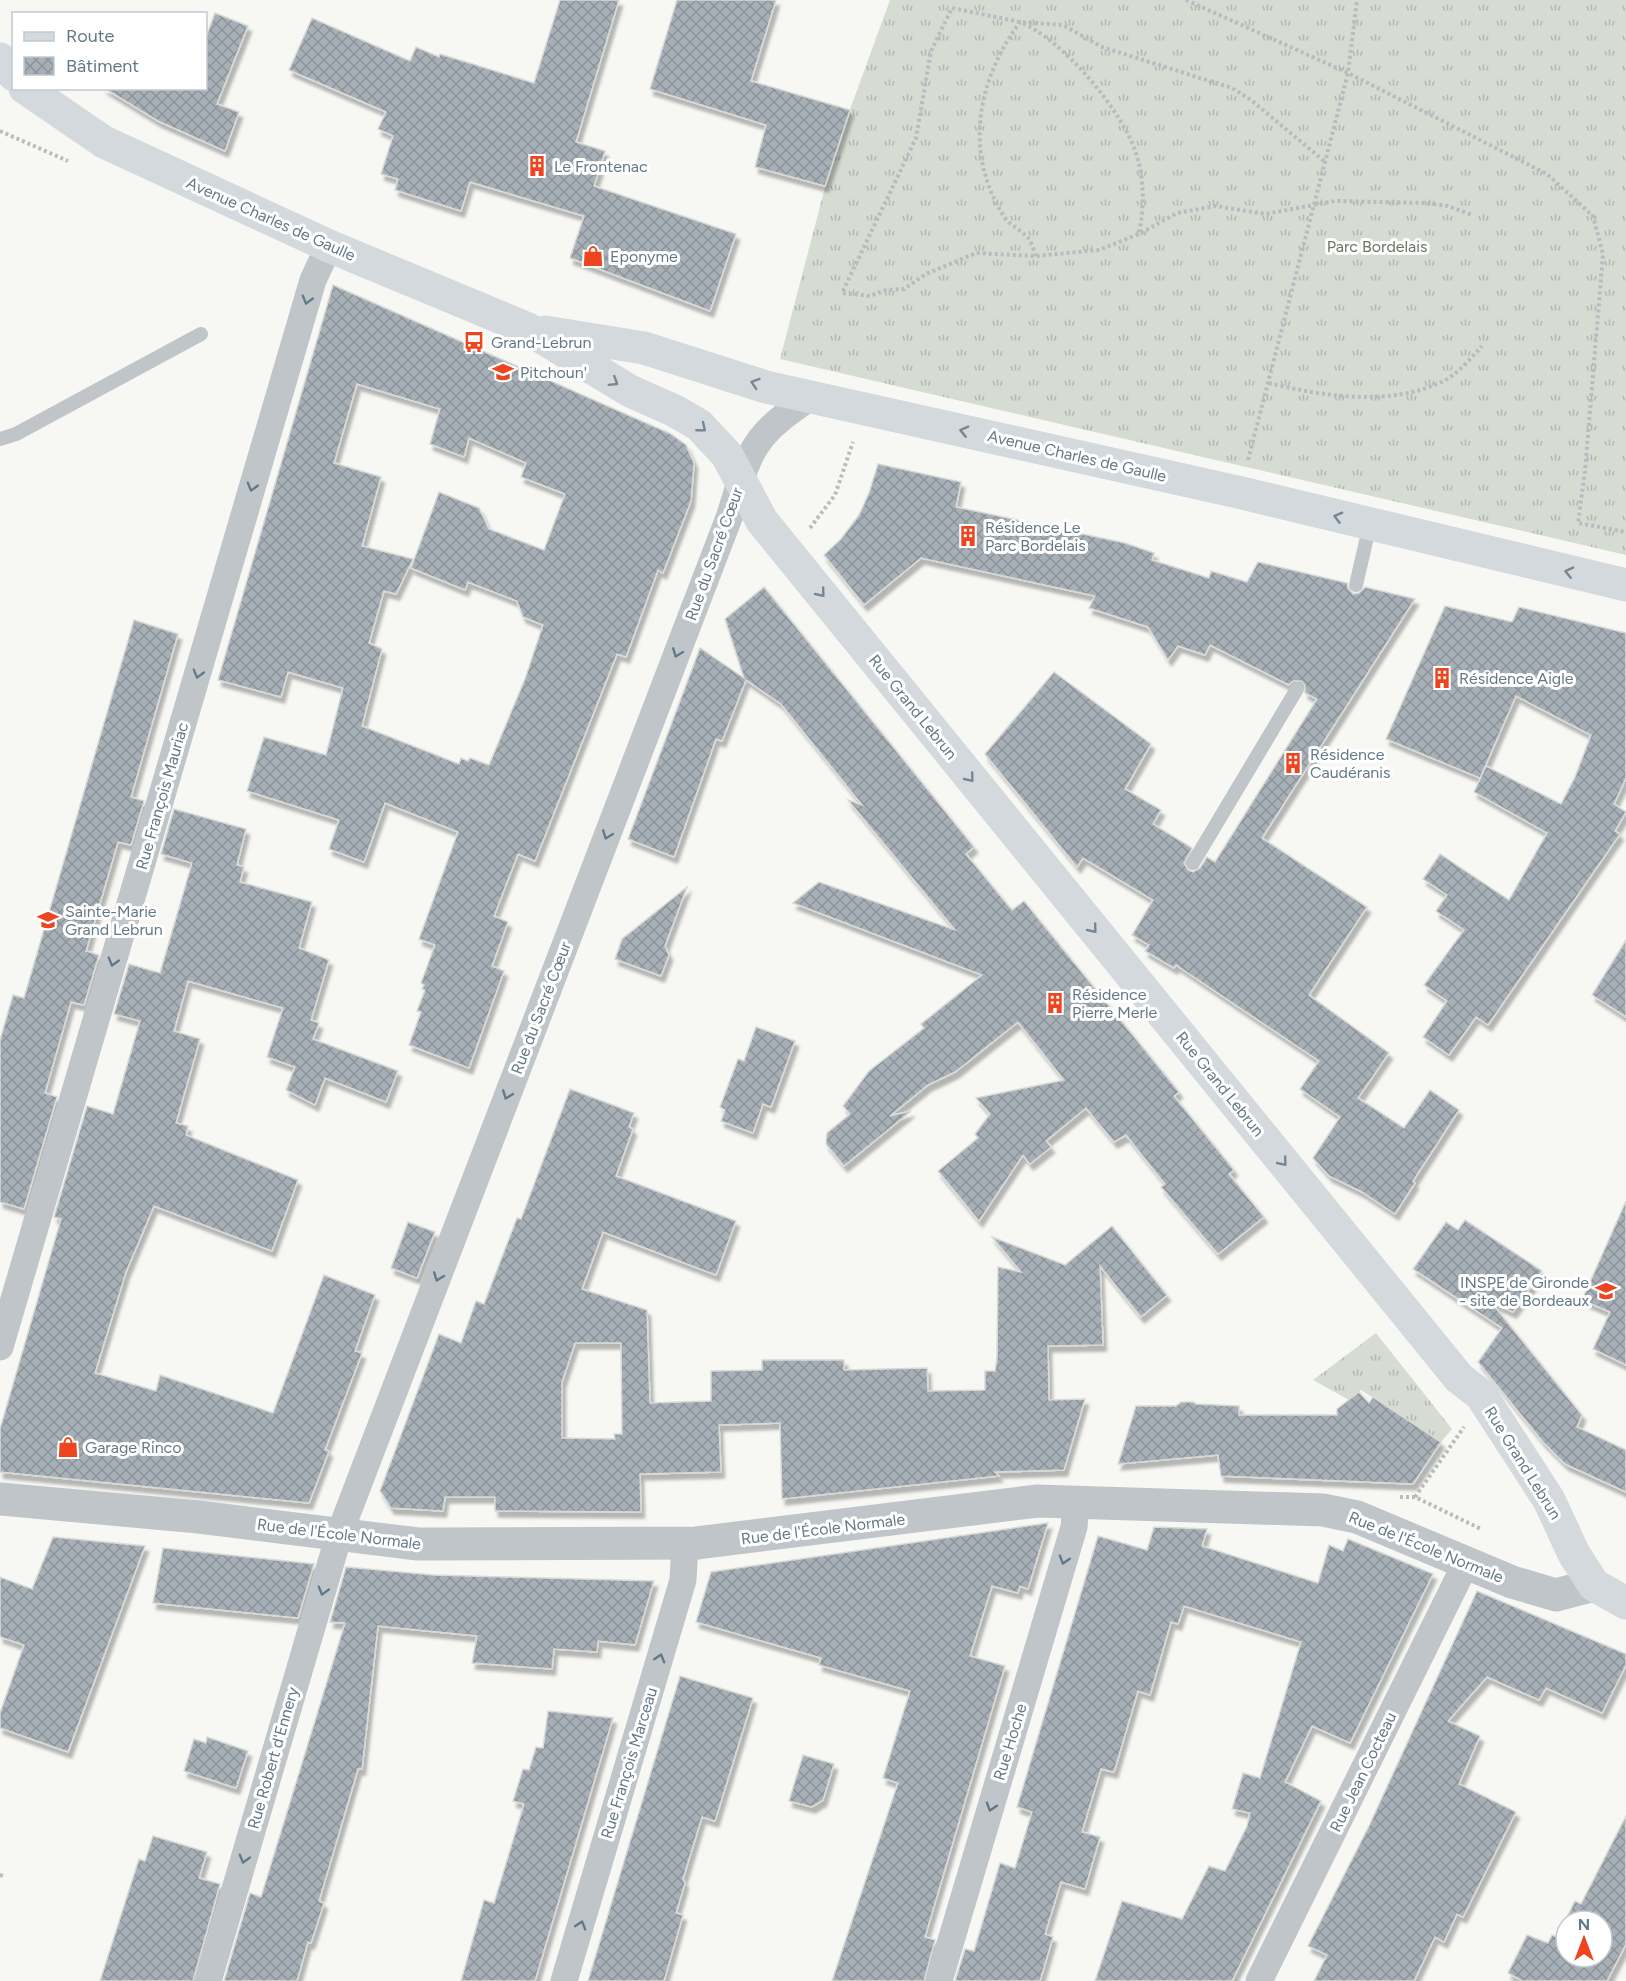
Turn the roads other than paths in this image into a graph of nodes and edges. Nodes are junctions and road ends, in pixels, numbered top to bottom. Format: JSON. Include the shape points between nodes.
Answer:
{"nodes":[{"id":1,"x":28,"y":90,"type":"edge"},
{"id":2,"x":329,"y":246,"type":"junction"},
{"id":3,"x":528,"y":329,"type":"junction"},
{"id":4,"x":201,"y":333,"type":"dead end"},
{"id":5,"x":811,"y":397,"type":"junction"},
{"id":6,"x":0,"y":440,"type":"edge"},
{"id":7,"x":741,"y":480,"type":"junction"},
{"id":8,"x":1370,"y":524,"type":"junction"},
{"id":9,"x":1356,"y":585,"type":"dead end"},
{"id":10,"x":1626,"y":585,"type":"edge"},
{"id":11,"x":1297,"y":689,"type":"dead end"},
{"id":12,"x":1193,"y":863,"type":"dead end"},
{"id":13,"x":0,"y":1347,"type":"edge"},
{"id":14,"x":0,"y":1499,"type":"edge"},
{"id":15,"x":1076,"y":1503,"type":"junction"},
{"id":16,"x":339,"y":1535,"type":"junction"},
{"id":17,"x":685,"y":1544,"type":"junction"},
{"id":18,"x":1466,"y":1563,"type":"junction"},
{"id":19,"x":1594,"y":1585,"type":"junction"},
{"id":20,"x":1626,"y":1603,"type":"edge"},
{"id":21,"x":208,"y":1981,"type":"edge"},
{"id":22,"x":564,"y":1981,"type":"edge"},
{"id":23,"x":939,"y":1981,"type":"edge"},
{"id":24,"x":1259,"y":1981,"type":"edge"}],
"edges":[{"from":1,"to":2,"type":"main road","name":"Avenue Charles de Gaulle","via":[[104,142]]},
{"from":2,"to":3,"type":"main road","name":"Avenue Charles de Gaulle"},
{"from":2,"to":13,"type":"street","name":"Rue François Mauriac","one_way":true,"via":[[313,280]]},
{"from":5,"to":3,"type":"main road","name":"Avenue Charles de Gaulle","one_way":true,"via":[[766,387],[644,348]]},
{"from":3,"to":7,"type":"main road","name":"Avenue Charles de Gaulle","one_way":true,"via":[[630,391],[699,425],[722,448]]},
{"from":4,"to":6,"type":"lane"},
{"from":5,"to":7,"type":"street","name":"Rue du Sacré Cœur","via":[[762,435],[749,453]]},
{"from":8,"to":5,"type":"main road","name":"Avenue Charles de Gaulle","one_way":true},
{"from":7,"to":16,"type":"street","name":"Rue du Sacré Cœur","one_way":true},
{"from":7,"to":19,"type":"main road","name":"Rue Grand Lebrun","one_way":true,"via":[[762,521],[1451,1369],[1481,1395],[1549,1500],[1574,1554]]},
{"from":8,"to":9,"type":"lane"},
{"from":10,"to":8,"type":"main road","name":"Avenue Charles de Gaulle","one_way":true},
{"from":11,"to":12,"type":"lane"},
{"from":14,"to":16,"type":"street","name":"Rue de l'École Normale","via":[[199,1517]]},
{"from":15,"to":17,"type":"street","name":"Rue de l'École Normale","via":[[1038,1501]]},
{"from":15,"to":18,"type":"street","name":"Rue de l'École Normale","via":[[1323,1510],[1357,1517]]},
{"from":15,"to":23,"type":"street","name":"Rue Hoche","one_way":true,"via":[[1074,1527]]},
{"from":16,"to":17,"type":"street","name":"Rue de l'École Normale","via":[[418,1544]]},
{"from":16,"to":21,"type":"street","name":"Rue Robert d'Ennery","one_way":true},
{"from":22,"to":17,"type":"street","name":"Rue François Marceau","one_way":true,"via":[[683,1580]]},
{"from":18,"to":19,"type":"street","name":"Rue de l'École Normale","via":[[1556,1595]]},
{"from":18,"to":24,"type":"street","name":"Rue Jean Cocteau"},
{"from":19,"to":20,"type":"main road"}]}
